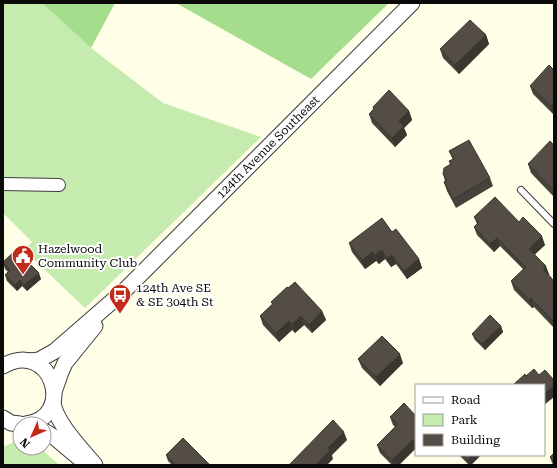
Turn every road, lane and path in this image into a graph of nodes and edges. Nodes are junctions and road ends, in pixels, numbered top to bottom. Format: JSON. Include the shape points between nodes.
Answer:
{"nodes":[{"id":1,"x":412,"y":3,"type":"edge"},
{"id":2,"x":3,"y":184,"type":"edge"},
{"id":3,"x":59,"y":185,"type":"dead end"},
{"id":4,"x":521,"y":190,"type":"dead end"},
{"id":5,"x":554,"y":224,"type":"edge"},
{"id":6,"x":124,"y":291,"type":"junction"},
{"id":7,"x":3,"y":354,"type":"edge"},
{"id":8,"x":26,"y":360,"type":"junction"},
{"id":9,"x":3,"y":366,"type":"edge"},
{"id":10,"x":54,"y":397,"type":"junction"},
{"id":11,"x":44,"y":416,"type":"edge"},
{"id":12,"x":52,"y":436,"type":"edge"},
{"id":13,"x":88,"y":465,"type":"edge"},
{"id":14,"x":95,"y":465,"type":"edge"}],
"edges":[{"from":1,"to":6,"type":"street","name":"124th Avenue Southeast"},
{"from":2,"to":3,"type":"street"},
{"from":4,"to":5,"type":"lane"},
{"from":6,"to":8,"type":"street","name":"124th Avenue Southeast","via":[[55,351],[39,360]]},
{"from":6,"to":10,"type":"street","name":"124th Avenue Southeast","via":[[69,358],[61,372]]},
{"from":7,"to":8,"type":"street"},
{"from":8,"to":9,"type":"street","name":"124th Avenue Southeast","via":[[10,362]]},
{"from":8,"to":10,"type":"street","via":[[48,373],[53,382]]},
{"from":10,"to":11,"type":"street","name":"124th Avenue Southeast"},
{"from":10,"to":14,"type":"street","via":[[54,409],[58,419]]},
{"from":12,"to":13,"type":"street"}]}
